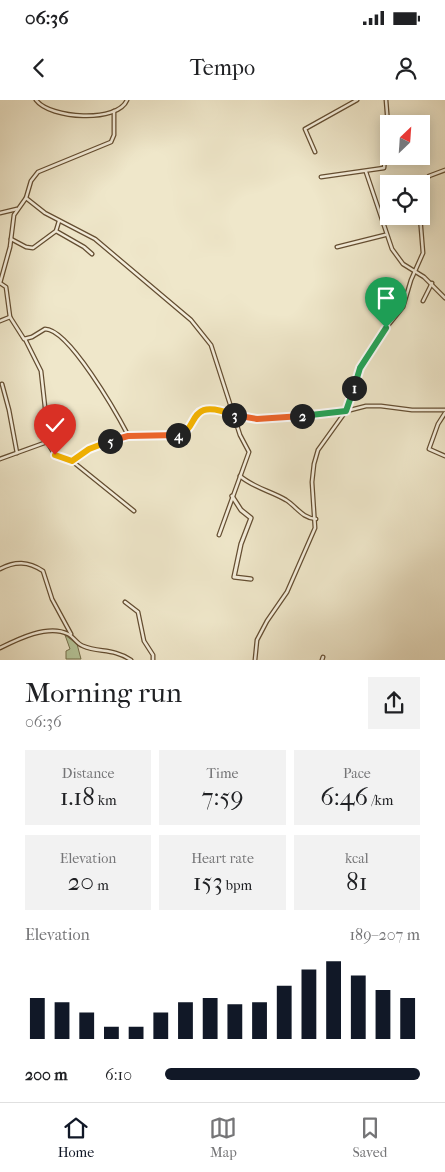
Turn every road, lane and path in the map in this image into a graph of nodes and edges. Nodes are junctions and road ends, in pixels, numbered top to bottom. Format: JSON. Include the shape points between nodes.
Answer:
{"nodes":[{"id":1,"x":36,"y":100,"type":"edge"},
{"id":2,"x":127,"y":100,"type":"edge"},
{"id":3,"x":357,"y":100,"type":"edge"},
{"id":4,"x":386,"y":100,"type":"edge"},
{"id":5,"x":114,"y":111,"type":"junction"},
{"id":6,"x":315,"y":152,"type":"dead end"},
{"id":7,"x":445,"y":170,"type":"edge"},
{"id":8,"x":366,"y":172,"type":"junction"},
{"id":9,"x":430,"y":175,"type":"edge"},
{"id":10,"x":321,"y":177,"type":"dead end"},
{"id":11,"x":26,"y":198,"type":"junction"},
{"id":12,"x":17,"y":209,"type":"junction"},
{"id":13,"x":0,"y":213,"type":"edge"},
{"id":14,"x":60,"y":220,"type":"junction"},
{"id":15,"x":421,"y":225,"type":"edge"},
{"id":16,"x":56,"y":231,"type":"junction"},
{"id":17,"x":385,"y":235,"type":"junction"},
{"id":18,"x":11,"y":239,"type":"junction"},
{"id":19,"x":337,"y":247,"type":"dead end"},
{"id":20,"x":92,"y":254,"type":"dead end"},
{"id":21,"x":415,"y":272,"type":"junction"},
{"id":22,"x":432,"y":283,"type":"junction"},
{"id":23,"x":445,"y":297,"type":"edge"},
{"id":24,"x":423,"y":300,"type":"dead end"},
{"id":25,"x":10,"y":317,"type":"junction"},
{"id":26,"x":0,"y":321,"type":"edge"},
{"id":27,"x":24,"y":339,"type":"junction"},
{"id":28,"x":2,"y":384,"type":"dead end"},
{"id":29,"x":346,"y":411,"type":"junction"},
{"id":30,"x":445,"y":411,"type":"edge"},
{"id":31,"x":235,"y":415,"type":"junction"},
{"id":32,"x":128,"y":436,"type":"junction"},
{"id":33,"x":49,"y":443,"type":"junction"},
{"id":34,"x":16,"y":453,"type":"junction"},
{"id":35,"x":445,"y":456,"type":"edge"},
{"id":36,"x":0,"y":459,"type":"edge"},
{"id":37,"x":72,"y":461,"type":"junction"},
{"id":38,"x":240,"y":476,"type":"junction"},
{"id":39,"x":232,"y":496,"type":"junction"},
{"id":40,"x":134,"y":511,"type":"dead end"},
{"id":41,"x":316,"y":519,"type":"junction"},
{"id":42,"x":219,"y":535,"type":"dead end"},
{"id":43,"x":0,"y":569,"type":"edge"},
{"id":44,"x":251,"y":579,"type":"dead end"},
{"id":45,"x":125,"y":602,"type":"dead end"},
{"id":46,"x":71,"y":636,"type":"junction"},
{"id":47,"x":0,"y":648,"type":"edge"},
{"id":48,"x":132,"y":660,"type":"edge"},
{"id":49,"x":153,"y":660,"type":"edge"},
{"id":50,"x":255,"y":660,"type":"edge"}],
"edges":[{"from":1,"to":5,"type":"street","via":[[49,111],[78,116]]},
{"from":2,"to":5,"type":"street"},
{"from":3,"to":6,"type":"street","via":[[305,129]]},
{"from":4,"to":8,"type":"street","via":[[386,165],[382,170]]},
{"from":5,"to":11,"type":"street","via":[[111,142],[38,172],[31,181]]},
{"from":7,"to":9,"type":"street"},
{"from":8,"to":10,"type":"street"},
{"from":8,"to":17,"type":"street"},
{"from":11,"to":12,"type":"street"},
{"from":11,"to":14,"type":"street"},
{"from":12,"to":13,"type":"street"},
{"from":12,"to":18,"type":"street"},
{"from":14,"to":16,"type":"street"},
{"from":14,"to":31,"type":"street","via":[[95,239],[191,320],[211,345]]},
{"from":15,"to":21,"type":"street","via":[[423,253]]},
{"from":16,"to":18,"type":"street","via":[[31,248]]},
{"from":16,"to":20,"type":"street"},
{"from":17,"to":19,"type":"street"},
{"from":17,"to":21,"type":"street","via":[[403,264]]},
{"from":18,"to":25,"type":"street","via":[[0,283],[6,286]]},
{"from":21,"to":22,"type":"street"},
{"from":21,"to":29,"type":"street","via":[[403,308],[360,368]]},
{"from":22,"to":23,"type":"street"},
{"from":22,"to":24,"type":"street"},
{"from":25,"to":26,"type":"street"},
{"from":25,"to":27,"type":"street"},
{"from":27,"to":32,"type":"street","via":[[45,329],[56,332],[96,380]]},
{"from":27,"to":33,"type":"street","via":[[41,371]]},
{"from":28,"to":34,"type":"street","via":[[10,410]]},
{"from":29,"to":30,"type":"street","via":[[381,406]]},
{"from":29,"to":31,"type":"street","via":[[257,419]]},
{"from":29,"to":41,"type":"street","via":[[318,450],[314,464],[312,482]]},
{"from":30,"to":35,"type":"street","via":[[428,449]]},
{"from":31,"to":32,"type":"street","via":[[221,410],[206,410],[194,416],[182,434]]},
{"from":31,"to":38,"type":"street","via":[[249,452]]},
{"from":32,"to":37,"type":"street","via":[[89,449]]},
{"from":33,"to":34,"type":"street"},
{"from":33,"to":37,"type":"street","via":[[55,455]]},
{"from":34,"to":36,"type":"street"},
{"from":37,"to":40,"type":"street"},
{"from":38,"to":39,"type":"street"},
{"from":38,"to":41,"type":"street","via":[[285,500],[304,516]]},
{"from":39,"to":42,"type":"street"},
{"from":39,"to":44,"type":"street","via":[[251,518],[241,544],[234,578]]},
{"from":41,"to":50,"type":"street","via":[[294,577],[257,640]]},
{"from":43,"to":46,"type":"street","via":[[16,562],[26,562],[42,570],[52,599]]},
{"from":45,"to":49,"type":"street","via":[[138,612],[144,641]]},
{"from":46,"to":47,"type":"street","via":[[59,631],[40,633]]},
{"from":46,"to":48,"type":"street","via":[[82,646],[116,651]]}]}
